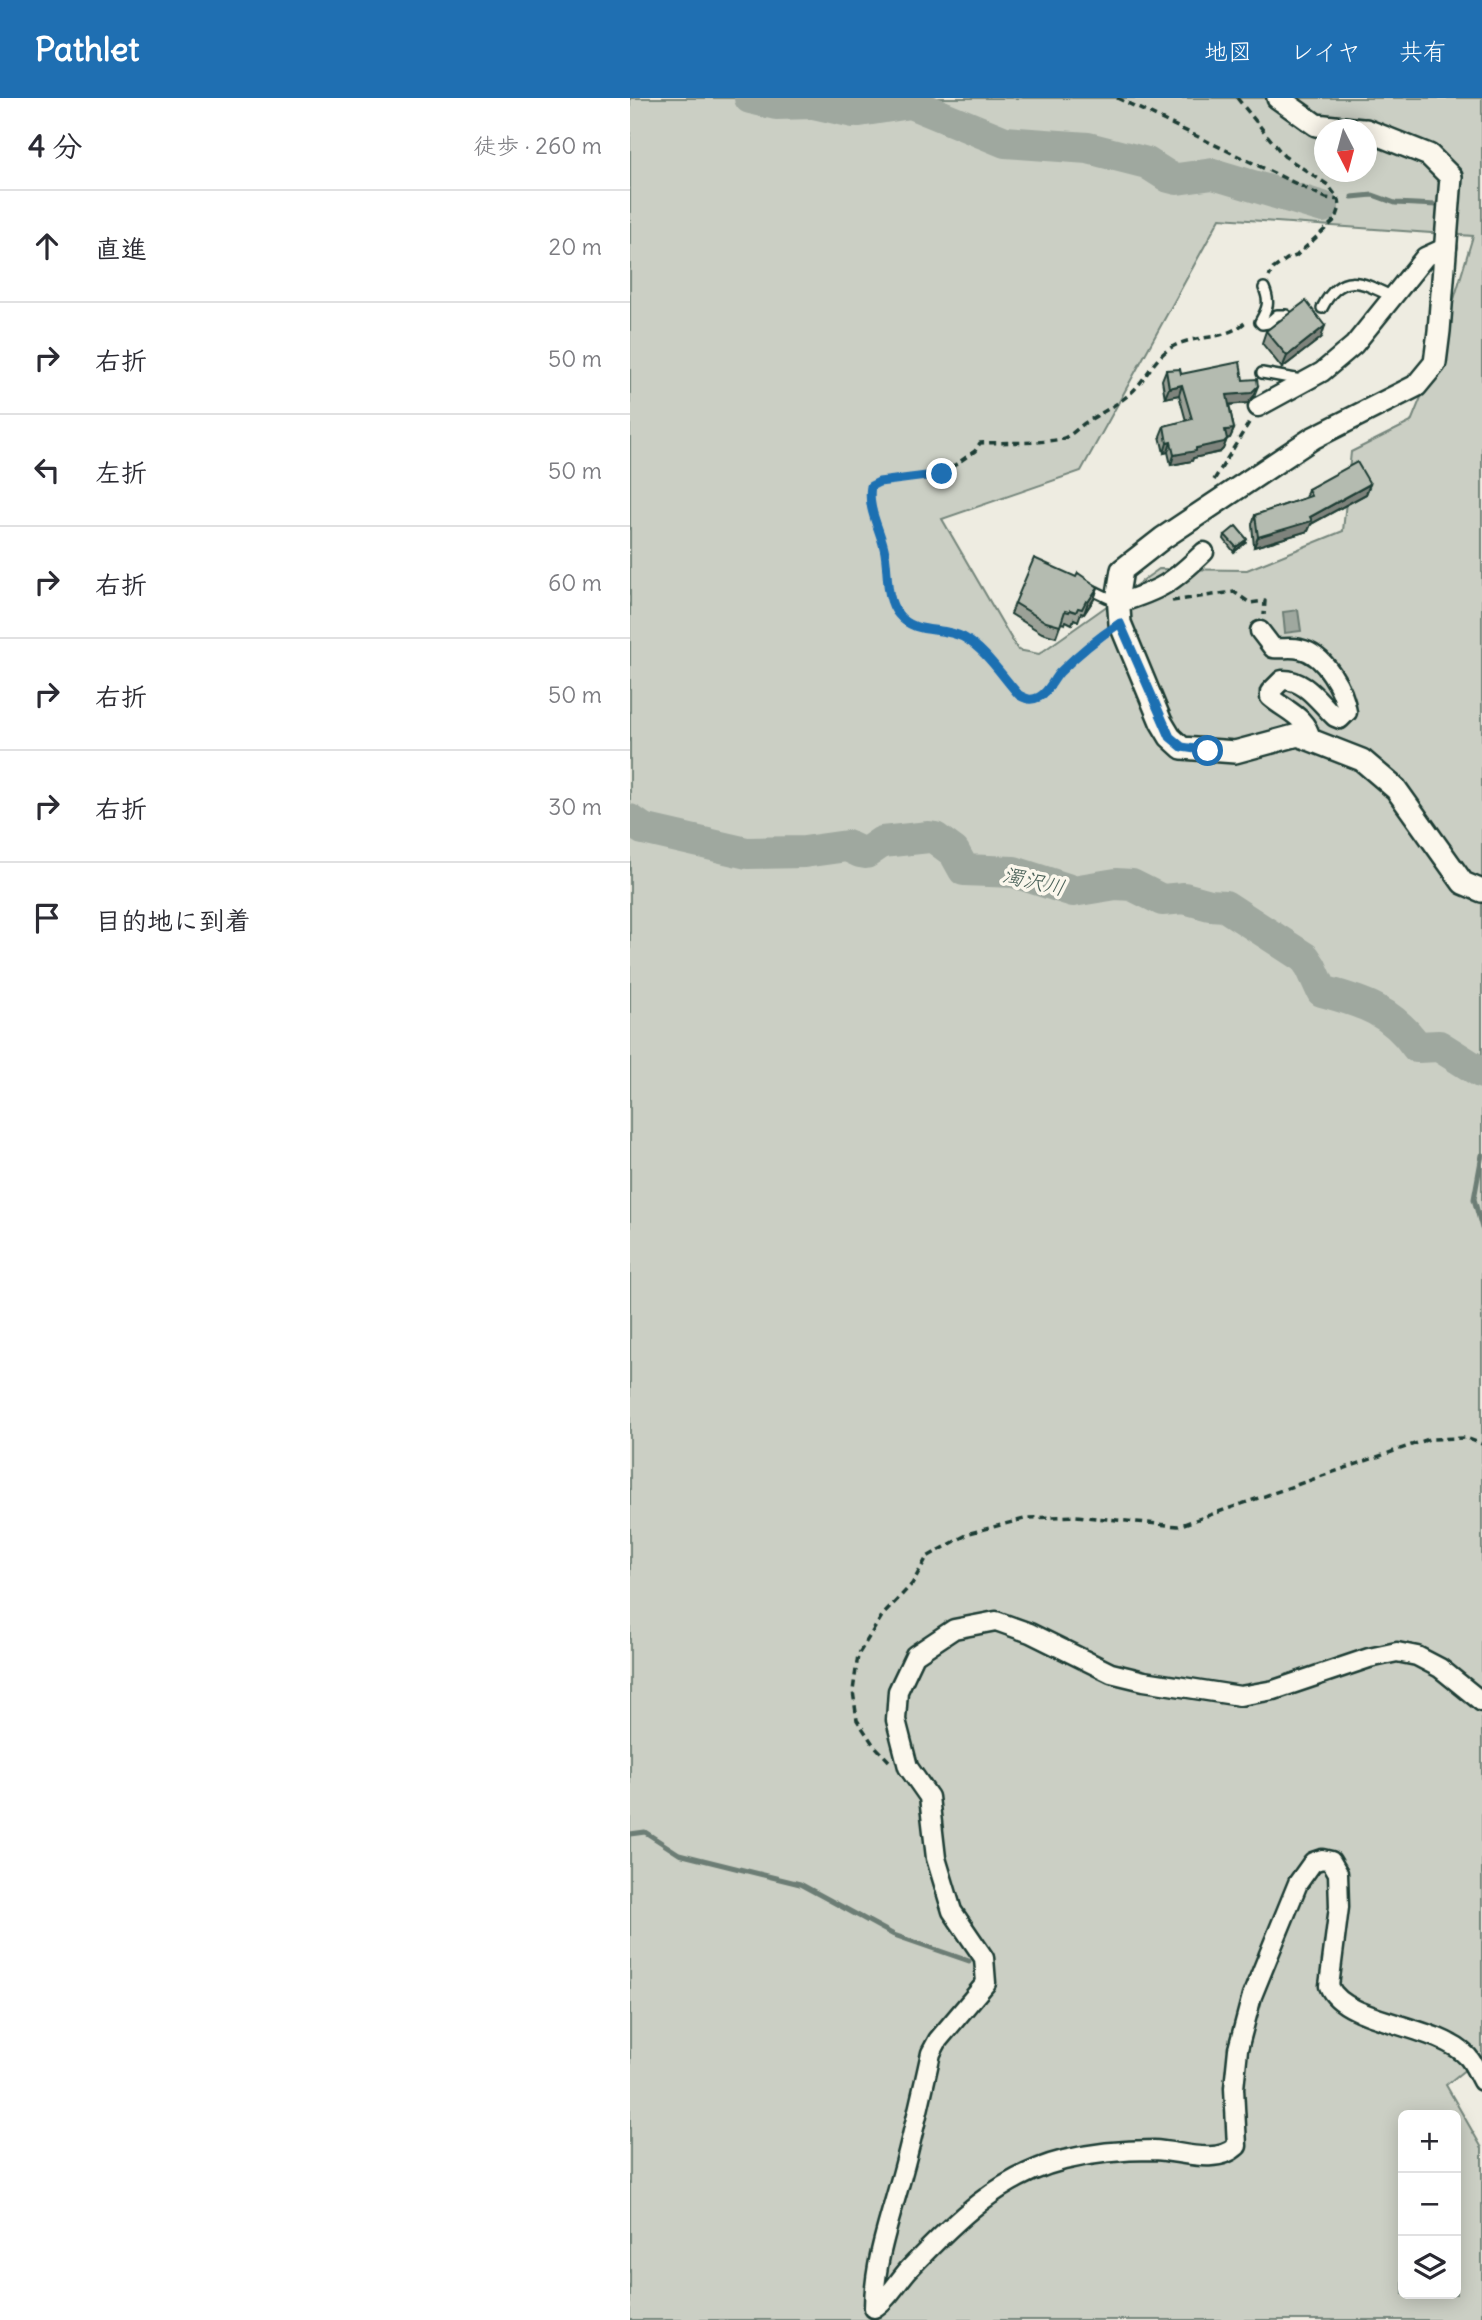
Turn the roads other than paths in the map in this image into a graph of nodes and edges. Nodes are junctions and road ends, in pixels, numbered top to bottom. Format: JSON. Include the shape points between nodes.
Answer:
{"nodes":[{"id":1,"x":1278,"y":98,"type":"edge"},
{"id":2,"x":1314,"y":124,"type":"edge"},
{"id":3,"x":1377,"y":135,"type":"edge"},
{"id":4,"x":1447,"y":247,"type":"junction"},
{"id":5,"x":1264,"y":288,"type":"road end"},
{"id":6,"x":1395,"y":298,"type":"junction"},
{"id":7,"x":1322,"y":308,"type":"dead end"},
{"id":8,"x":1286,"y":315,"type":"edge"},
{"id":9,"x":1262,"y":373,"type":"dead end"},
{"id":10,"x":1306,"y":381,"type":"junction"},
{"id":11,"x":1258,"y":407,"type":"road end"},
{"id":12,"x":1204,"y":552,"type":"dead end"},
{"id":13,"x":1088,"y":588,"type":"edge"},
{"id":14,"x":1119,"y":613,"type":"junction"},
{"id":15,"x":1260,"y":631,"type":"road end"},
{"id":16,"x":1311,"y":739,"type":"junction"},
{"id":17,"x":1482,"y":891,"type":"edge"},
{"id":18,"x":1482,"y":1702,"type":"edge"},
{"id":19,"x":1482,"y":2081,"type":"edge"}],
"edges":[{"from":1,"to":2,"type":"street"},
{"from":3,"to":4,"type":"street","via":[[1429,155],[1451,177]]},
{"from":4,"to":6,"type":"street","via":[[1425,257]]},
{"from":4,"to":14,"type":"street","via":[[1434,363],[1416,386],[1313,438],[1163,538],[1122,570]]},
{"from":5,"to":8,"type":"lane","via":[[1269,299],[1262,324]]},
{"from":6,"to":7,"type":"lane","via":[[1369,286],[1346,283],[1330,293]]},
{"from":6,"to":10,"type":"street","via":[[1354,345]]},
{"from":9,"to":10,"type":"lane"},
{"from":10,"to":11,"type":"street"},
{"from":12,"to":14,"type":"street","via":[[1172,582]]},
{"from":13,"to":14,"type":"lane"},
{"from":14,"to":16,"type":"street","via":[[1161,722],[1182,747],[1235,752],[1274,739],[1298,735]]},
{"from":15,"to":16,"type":"street","via":[[1273,648],[1311,654],[1337,680],[1348,712],[1340,719],[1303,685],[1282,680],[1270,692],[1274,701],[1303,723]]},
{"from":16,"to":17,"type":"street","via":[[1362,760],[1396,789],[1463,883]]},
{"from":18,"to":19,"type":"street","via":[[1440,1668],[1397,1652],[1240,1696],[1111,1673],[996,1621],[954,1629],[915,1655],[898,1691],[896,1720],[908,1767],[929,1797],[936,1858],[952,1911],[984,1958],[986,1983],[931,2053],[890,2210],[874,2308],[928,2249],[1008,2181],[1065,2160],[1156,2150],[1207,2155],[1230,2152],[1237,2146],[1238,2049],[1252,1996],[1298,1883],[1313,1862],[1322,1858],[1331,1861],[1338,1872],[1339,1907],[1329,1986],[1333,1995],[1351,2008],[1441,2038],[1470,2059]]}]}
